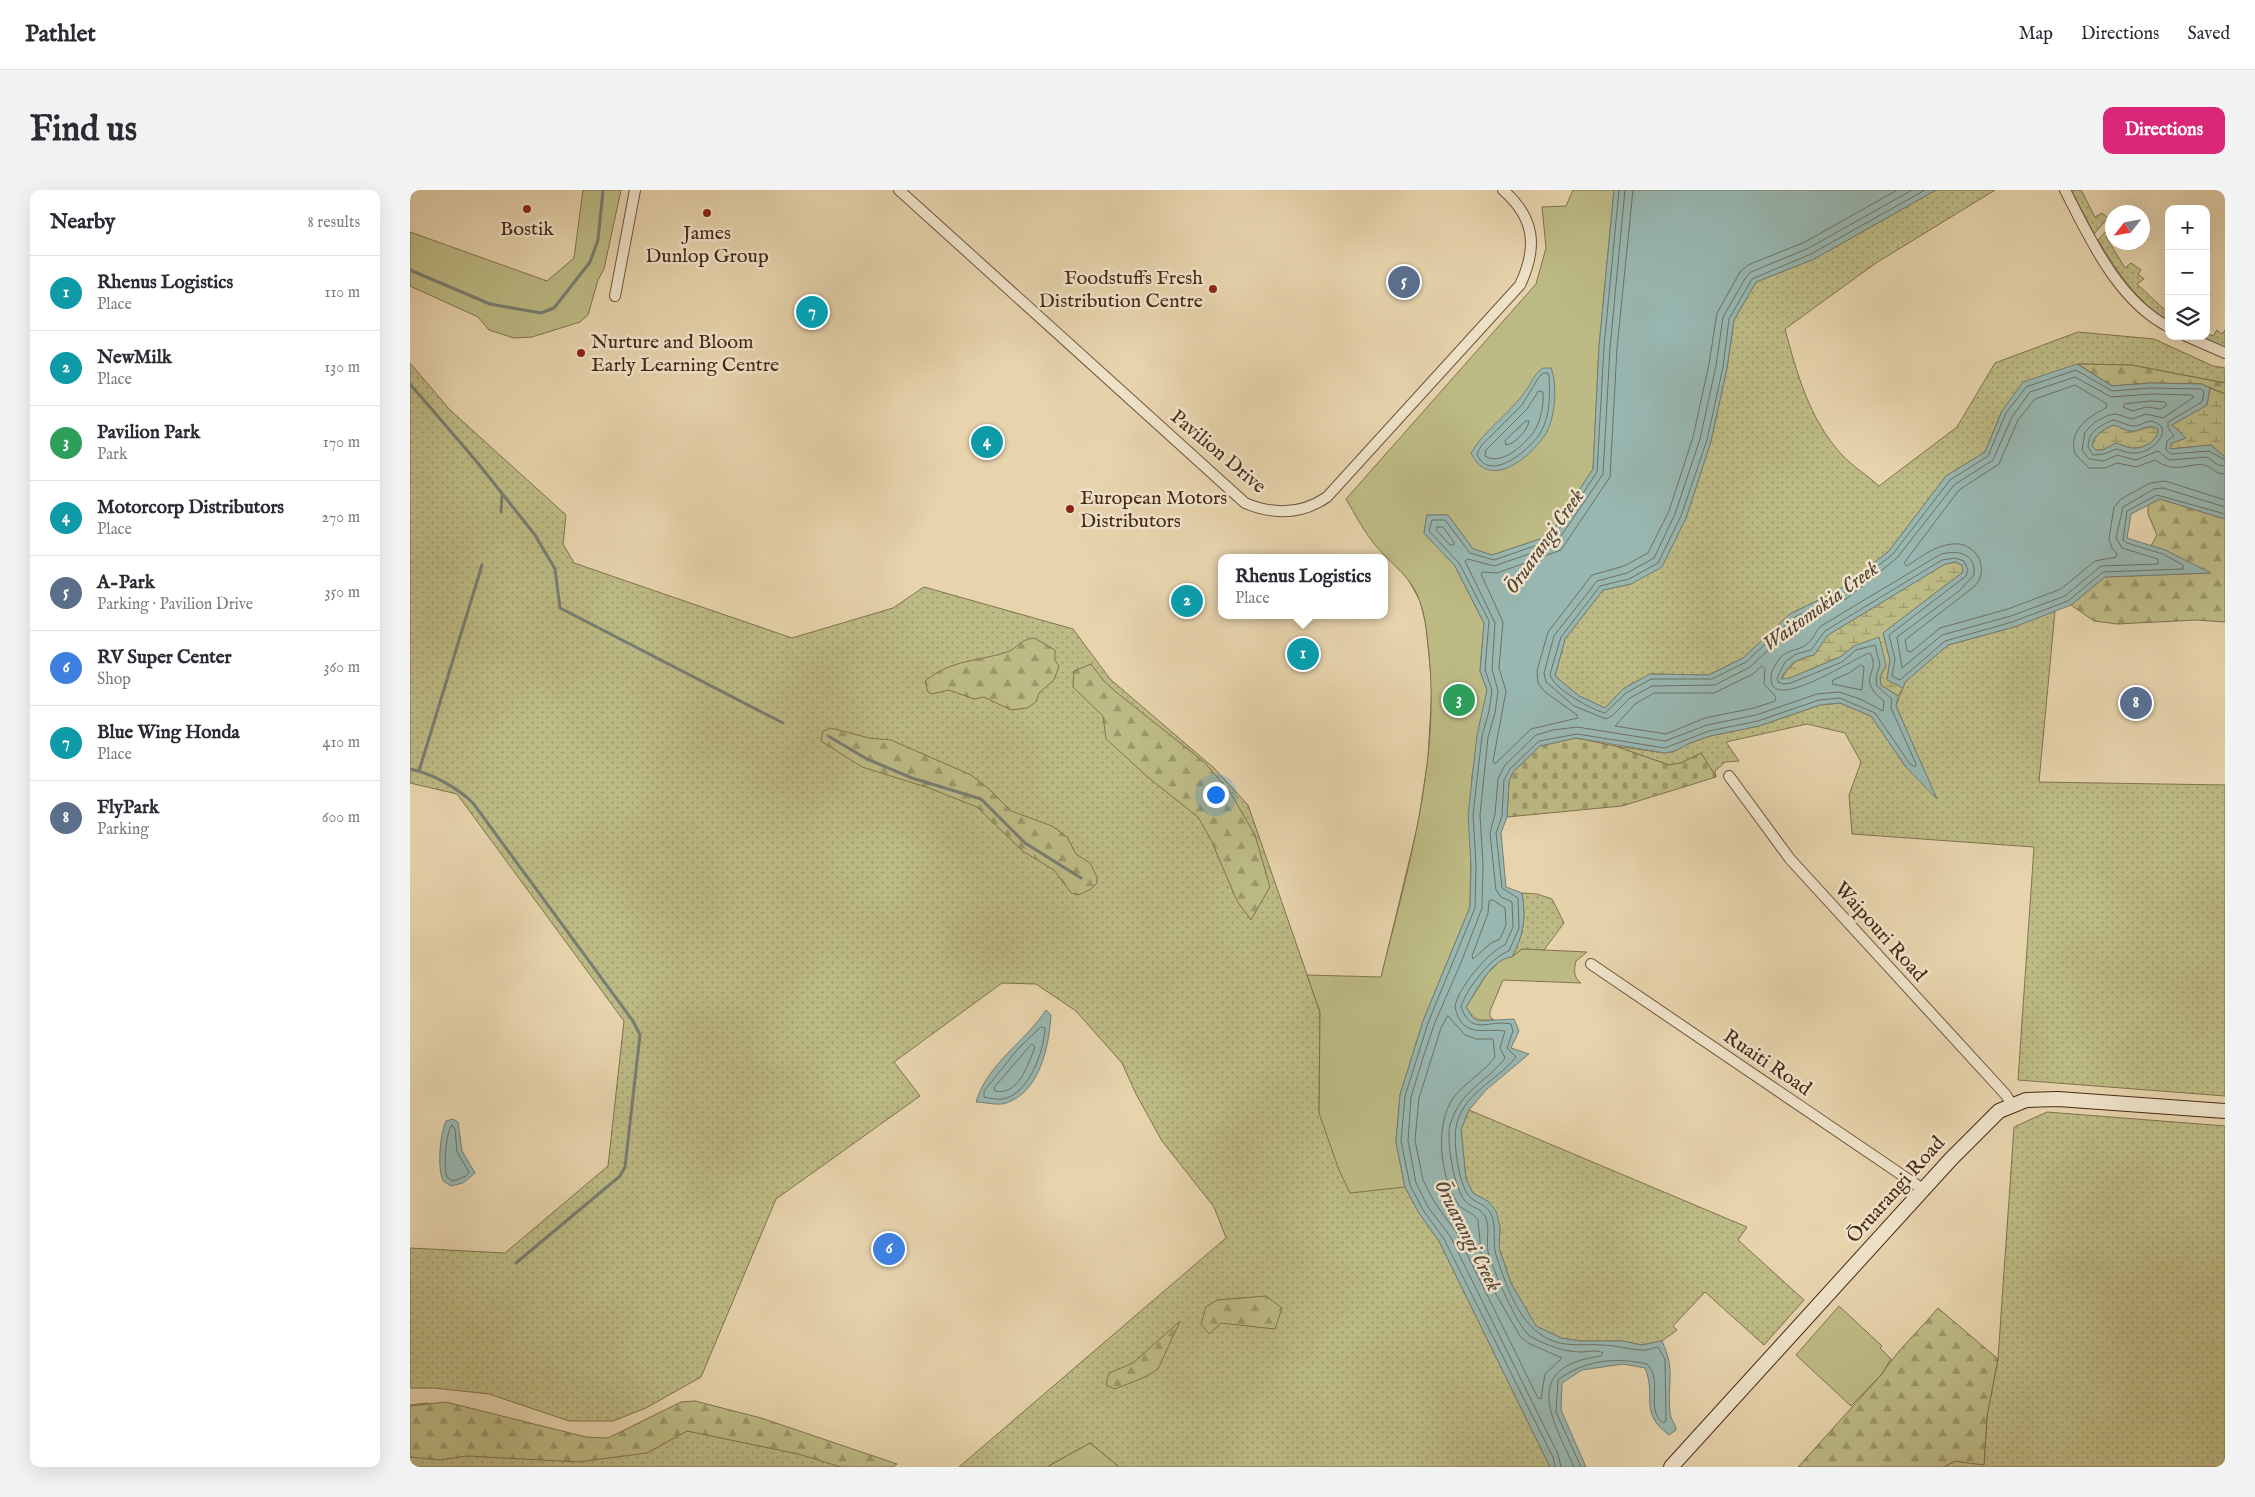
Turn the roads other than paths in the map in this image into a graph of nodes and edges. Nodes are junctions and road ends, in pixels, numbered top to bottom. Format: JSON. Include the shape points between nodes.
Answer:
{"nodes":[{"id":1,"x":635,"y":190,"type":"edge"},
{"id":2,"x":899,"y":190,"type":"edge"},
{"id":3,"x":1504,"y":190,"type":"edge"},
{"id":4,"x":2065,"y":190,"type":"edge"},
{"id":5,"x":615,"y":296,"type":"dead end"},
{"id":6,"x":2165,"y":325,"type":"edge"},
{"id":7,"x":2195,"y":340,"type":"edge"},
{"id":8,"x":2225,"y":353,"type":"edge"},
{"id":9,"x":1729,"y":776,"type":"dead end"},
{"id":10,"x":1591,"y":964,"type":"dead end"},
{"id":11,"x":2012,"y":1105,"type":"junction"},
{"id":12,"x":2225,"y":1111,"type":"edge"},
{"id":13,"x":1924,"y":1190,"type":"junction"},
{"id":14,"x":1672,"y":1467,"type":"edge"}],
"edges":[{"from":1,"to":5,"type":"street"},
{"from":2,"to":3,"type":"street","name":"Pavilion Drive","via":[[1246,503],[1274,512],[1305,509],[1327,497],[1520,285],[1528,268],[1532,241],[1525,215]]},
{"from":4,"to":6,"type":"street","via":[[2093,245],[2115,276],[2132,298]]},
{"from":7,"to":8,"type":"street"},
{"from":9,"to":11,"type":"street","name":"Waipouri Road","via":[[1790,859]]},
{"from":10,"to":13,"type":"street","name":"Ruaiti Road"},
{"from":11,"to":12,"type":"street","name":"Ōruarangi Road","via":[[2026,1100],[2058,1099]]},
{"from":11,"to":13,"type":"street","name":"Ōruarangi Road","via":[[1986,1122]]},
{"from":13,"to":14,"type":"street","name":"Ōruarangi Road"}]}
